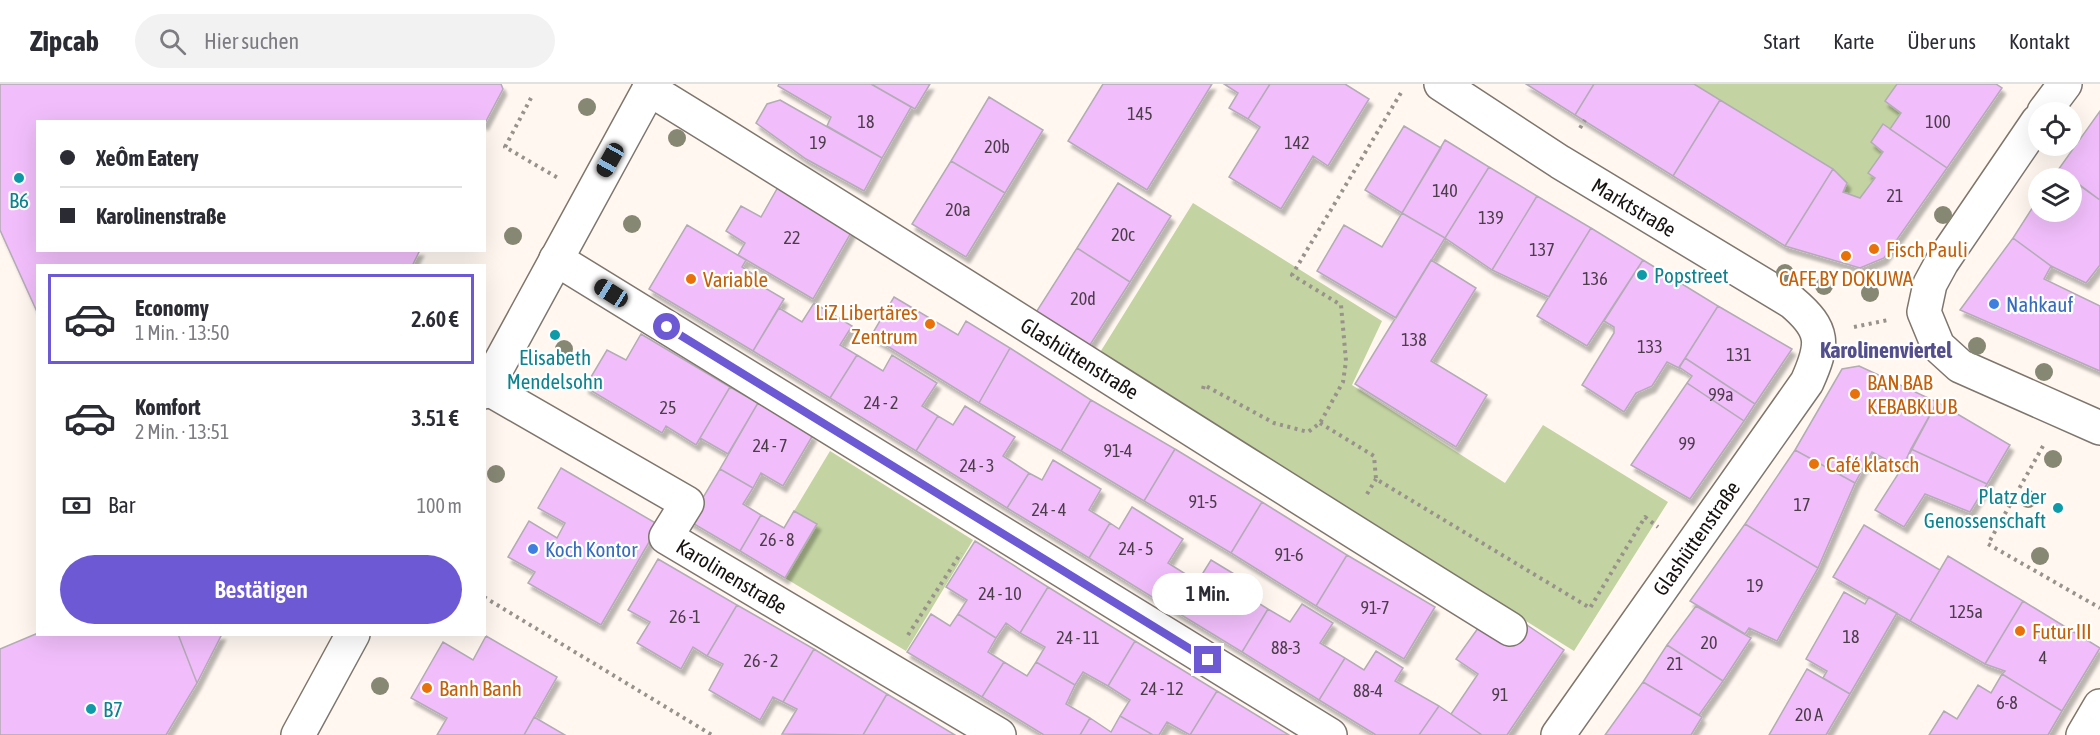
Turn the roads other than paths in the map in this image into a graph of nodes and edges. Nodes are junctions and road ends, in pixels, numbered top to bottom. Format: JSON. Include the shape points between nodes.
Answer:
{"nodes":[{"id":1,"x":1442,"y":84,"type":"edge"},
{"id":2,"x":2065,"y":84,"type":"edge"},
{"id":3,"x":650,"y":86,"type":"edge"},
{"id":4,"x":2052,"y":102,"type":"edge"},
{"id":5,"x":2028,"y":135,"type":"edge"},
{"id":6,"x":556,"y":259,"type":"junction"},
{"id":7,"x":1819,"y":335,"type":"joint"},
{"id":8,"x":486,"y":390,"type":"edge"},
{"id":9,"x":2100,"y":428,"type":"edge"},
{"id":10,"x":1510,"y":629,"type":"dead end"},
{"id":11,"x":352,"y":636,"type":"edge"},
{"id":12,"x":2100,"y":706,"type":"edge"},
{"id":13,"x":298,"y":735,"type":"edge"},
{"id":14,"x":999,"y":735,"type":"edge"},
{"id":15,"x":1330,"y":735,"type":"edge"},
{"id":16,"x":1558,"y":735,"type":"edge"},
{"id":17,"x":2084,"y":735,"type":"edge"}],
"edges":[{"from":1,"to":7,"type":"street","name":"Marktstraße","via":[[1560,162],[1792,302],[1810,317]]},
{"from":2,"to":4,"type":"street"},
{"from":3,"to":6,"type":"street","name":"Karolinenstraße"},
{"from":3,"to":10,"type":"street","name":"Glashüttenstraße"},
{"from":5,"to":9,"type":"street","via":[[1941,262],[1930,284],[1924,312],[1938,346],[1960,366]]},
{"from":6,"to":8,"type":"street","name":"Karolinenstraße"},
{"from":6,"to":15,"type":"street"},
{"from":7,"to":16,"type":"street","name":"Glashüttenstraße","via":[[1817,359],[1807,382]]},
{"from":8,"to":14,"type":"street","name":"Karolinenstraße","via":[[687,503],[666,537]]},
{"from":11,"to":13,"type":"street"},
{"from":12,"to":17,"type":"street"}]}
